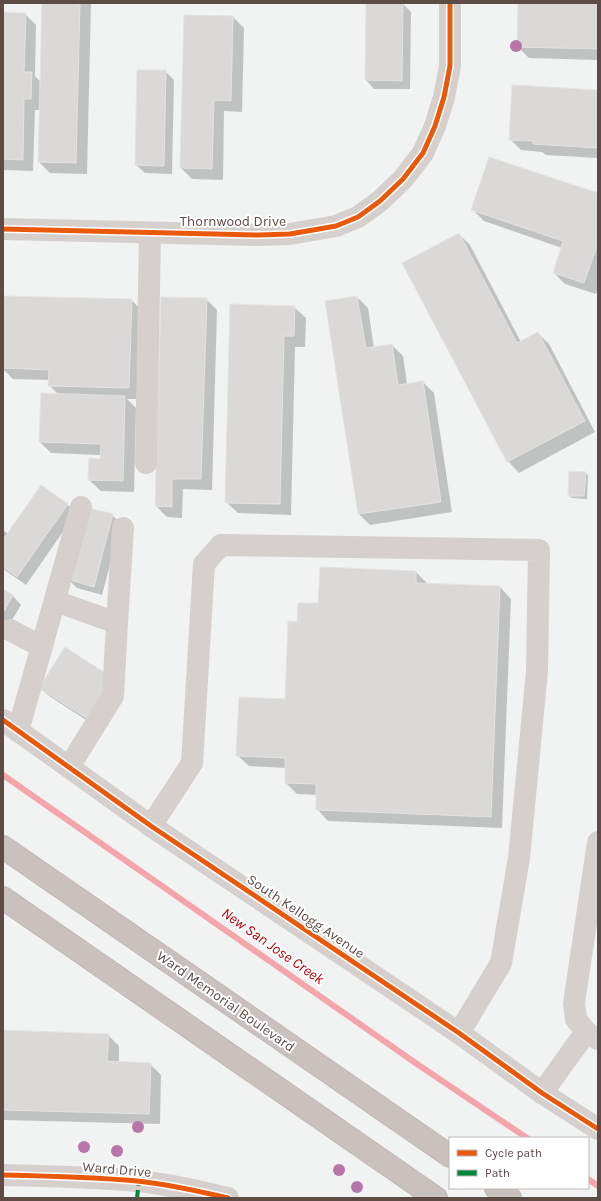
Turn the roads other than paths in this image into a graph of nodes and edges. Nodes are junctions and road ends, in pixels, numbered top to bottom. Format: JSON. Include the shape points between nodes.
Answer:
{"nodes":[{"id":1,"x":450,"y":3,"type":"edge"},
{"id":2,"x":3,"y":229,"type":"edge"},
{"id":3,"x":150,"y":233,"type":"junction"},
{"id":4,"x":146,"y":463,"type":"dead end"},
{"id":5,"x":81,"y":507,"type":"dead end"},
{"id":6,"x":123,"y":528,"type":"dead end"},
{"id":7,"x":55,"y":602,"type":"junction"},
{"id":8,"x":117,"y":623,"type":"junction"},
{"id":9,"x":10,"y":630,"type":"dead end"},
{"id":10,"x":42,"y":647,"type":"junction"},
{"id":11,"x":10,"y":725,"type":"edge"},
{"id":12,"x":69,"y":767,"type":"junction"},
{"id":13,"x":151,"y":826,"type":"junction"},
{"id":14,"x":3,"y":847,"type":"edge"},
{"id":15,"x":598,"y":848,"type":"edge"},
{"id":16,"x":3,"y":898,"type":"edge"},
{"id":17,"x":459,"y":1033,"type":"junction"},
{"id":18,"x":592,"y":1035,"type":"edge"},
{"id":19,"x":542,"y":1093,"type":"junction"},
{"id":20,"x":598,"y":1129,"type":"edge"},
{"id":21,"x":449,"y":1155,"type":"edge"},
{"id":22,"x":3,"y":1175,"type":"edge"},
{"id":23,"x":497,"y":1189,"type":"edge"},
{"id":24,"x":228,"y":1198,"type":"edge"},
{"id":25,"x":436,"y":1198,"type":"edge"},
{"id":26,"x":510,"y":1198,"type":"edge"}],
"edges":[{"from":1,"to":3,"type":"street","name":"Thornwood Drive","via":[[450,66],[435,126],[423,153],[403,179],[380,201],[358,217],[336,226],[290,234]]},
{"from":2,"to":3,"type":"street","name":"Thornwood Drive"},
{"from":3,"to":4,"type":"street"},
{"from":5,"to":7,"type":"street"},
{"from":6,"to":8,"type":"street"},
{"from":7,"to":8,"type":"street"},
{"from":7,"to":10,"type":"street"},
{"from":8,"to":12,"type":"street","via":[[114,696]]},
{"from":9,"to":10,"type":"street"},
{"from":10,"to":11,"type":"street"},
{"from":11,"to":12,"type":"street","name":"South Kellogg Avenue"},
{"from":12,"to":13,"type":"street","name":"South Kellogg Avenue"},
{"from":13,"to":17,"type":"street","name":"South Kellogg Avenue"},
{"from":13,"to":17,"type":"street","via":[[192,763],[204,564],[221,545],[540,550],[537,671],[519,858],[501,963]]},
{"from":14,"to":21,"type":"highway","name":"Ward Memorial Boulevard"},
{"from":15,"to":18,"type":"street","via":[[574,1003],[576,1019]]},
{"from":16,"to":25,"type":"highway"},
{"from":17,"to":19,"type":"street","name":"South Kellogg Avenue"},
{"from":18,"to":19,"type":"street"},
{"from":19,"to":20,"type":"street","name":"South Kellogg Avenue"},
{"from":22,"to":24,"type":"street","name":"Ward Drive","via":[[139,1181]]},
{"from":23,"to":26,"type":"highway"}]}
